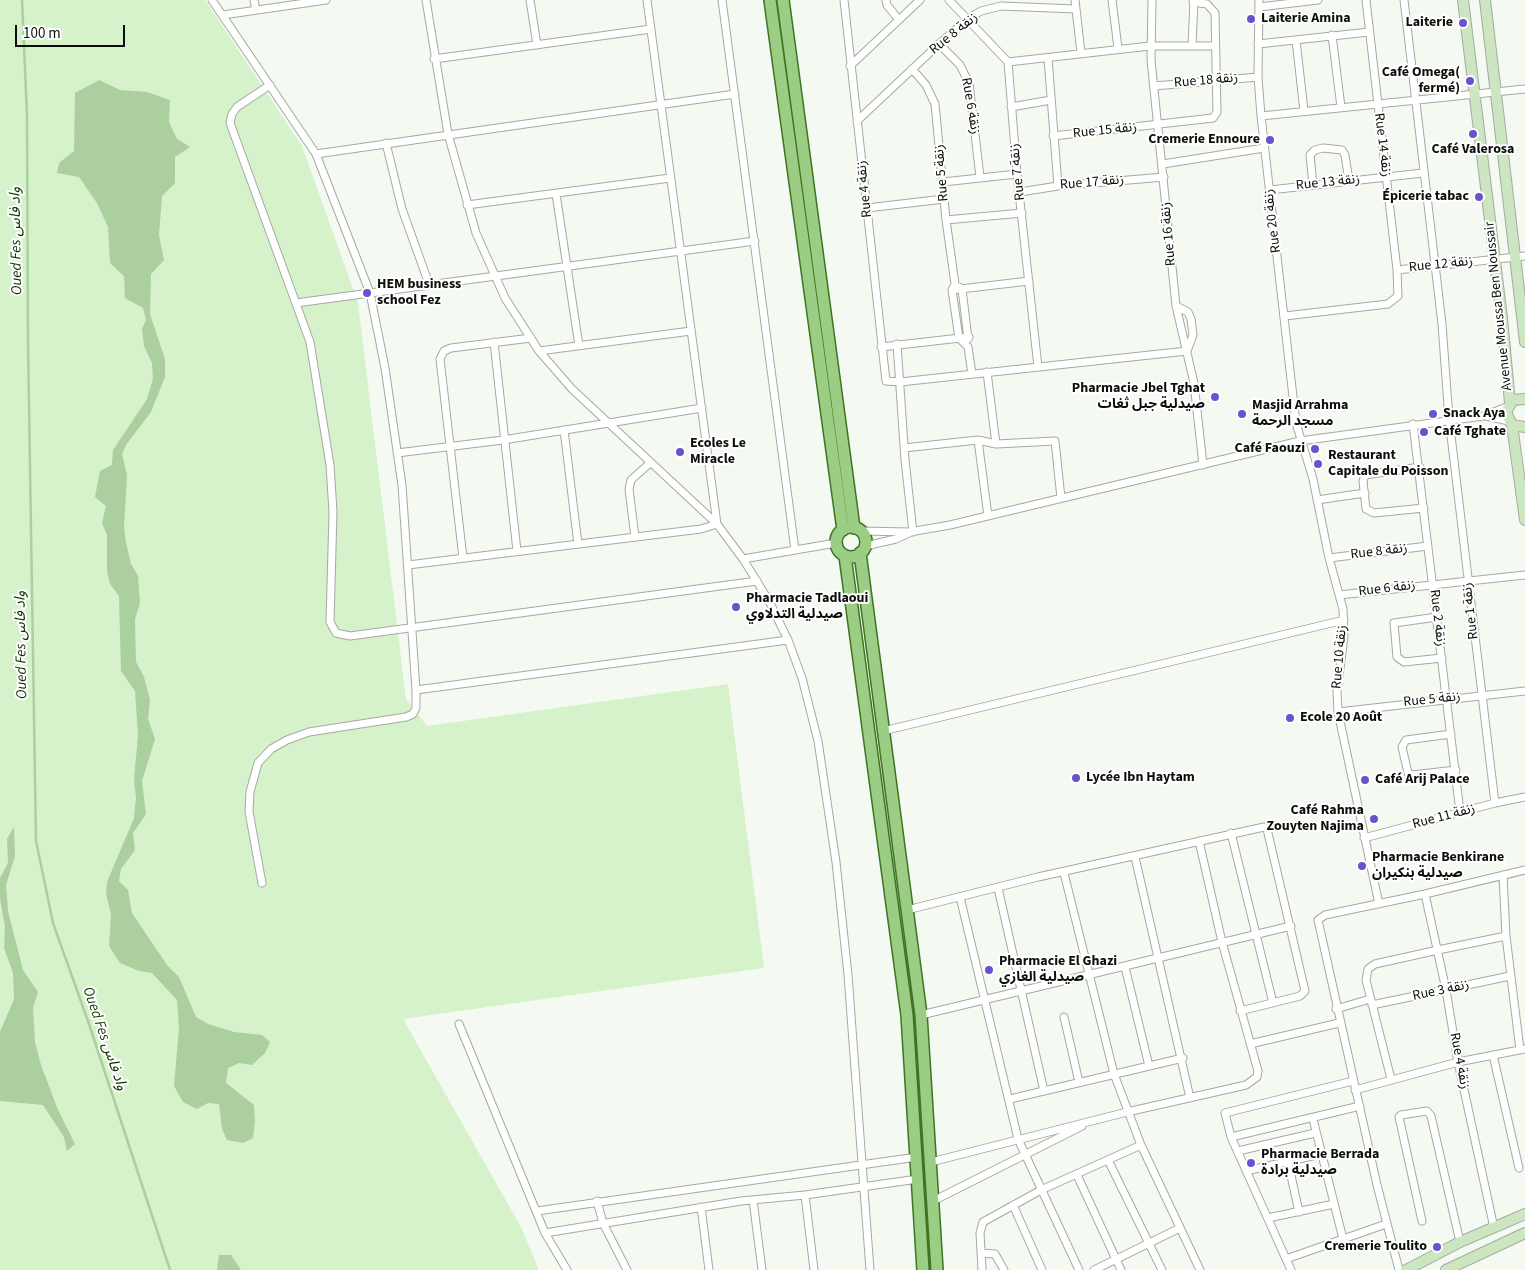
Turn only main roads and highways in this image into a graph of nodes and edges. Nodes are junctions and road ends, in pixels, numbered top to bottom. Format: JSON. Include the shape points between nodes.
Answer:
{"nodes":[{"id":1,"x":770,"y":0,"type":"edge"},
{"id":2,"x":785,"y":3,"type":"edge"},
{"id":3,"x":852,"y":530,"type":"junction"},
{"id":4,"x":863,"y":550,"type":"junction"},
{"id":5,"x":845,"y":556,"type":"junction"},
{"id":6,"x":923,"y":1270,"type":"edge"},
{"id":7,"x":937,"y":1270,"type":"edge"}],
"edges":[{"from":1,"to":3,"type":"main road"},
{"from":2,"to":3,"type":"main road"},
{"from":3,"to":4,"type":"main road","via":[[865,538]]},
{"from":3,"to":5,"type":"main road","via":[[839,533],[836,543],[837,549]]},
{"from":4,"to":5,"type":"main road","via":[[850,557]]},
{"from":4,"to":7,"type":"main road","via":[[883,731],[921,1015]]},
{"from":5,"to":6,"type":"main road","via":[[903,981]]}]}
